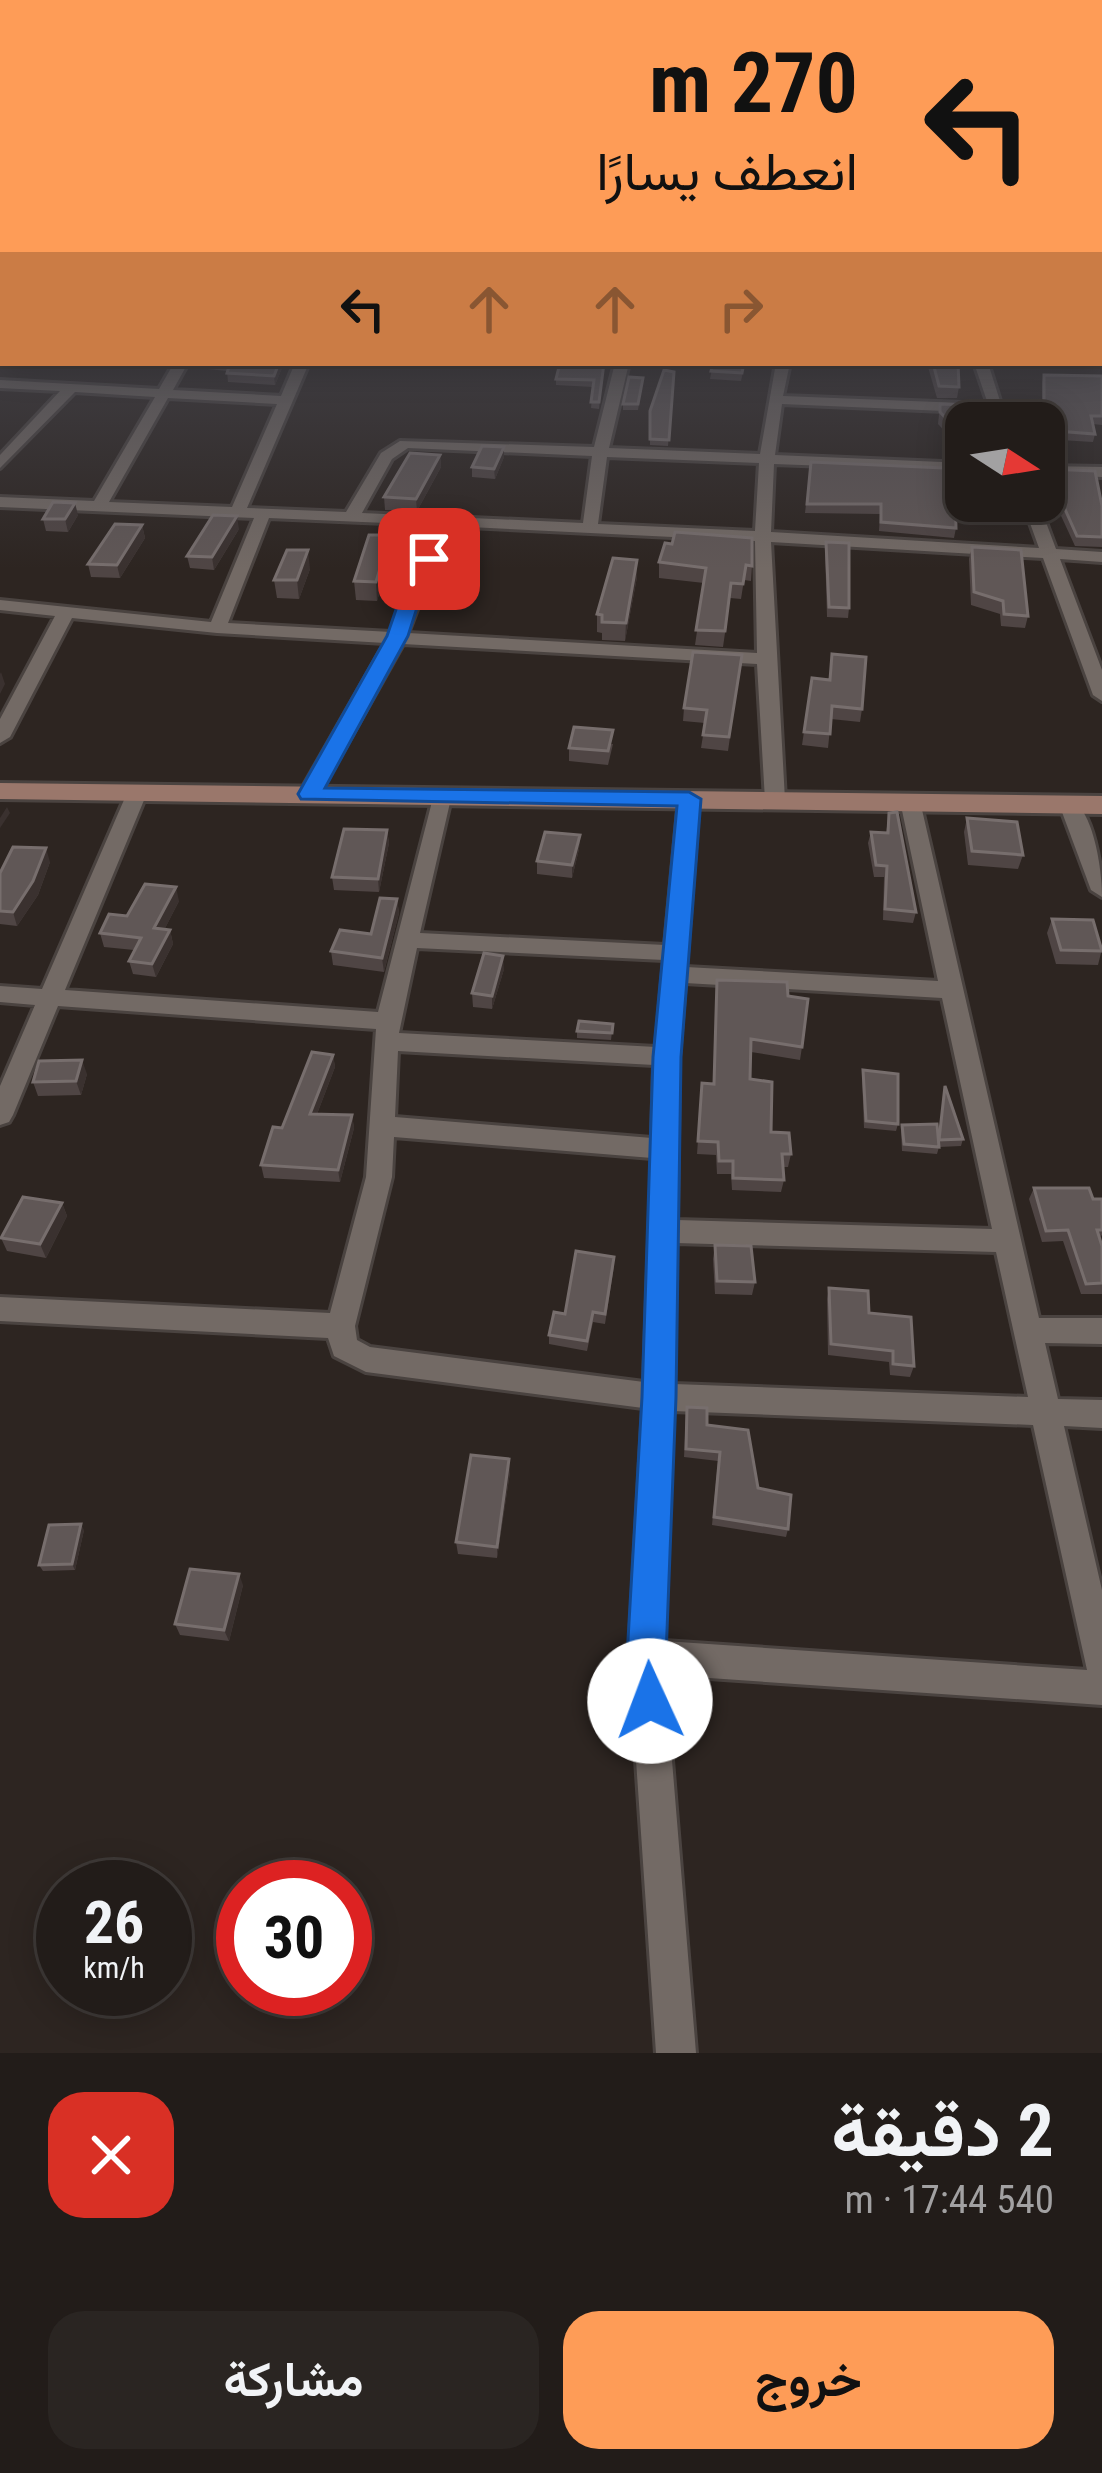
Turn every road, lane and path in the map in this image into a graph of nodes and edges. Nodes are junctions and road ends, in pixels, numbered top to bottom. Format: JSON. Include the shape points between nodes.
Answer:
{"nodes":[{"id":1,"x":173,"y":377,"type":"edge"},
{"id":2,"x":296,"y":377,"type":"edge"},
{"id":3,"x":619,"y":377,"type":"edge"},
{"id":4,"x":780,"y":377,"type":"edge"},
{"id":5,"x":0,"y":384,"type":"edge"},
{"id":6,"x":71,"y":388,"type":"junction"},
{"id":7,"x":163,"y":395,"type":"junction"},
{"id":8,"x":286,"y":400,"type":"junction"},
{"id":9,"x":774,"y":400,"type":"junction"},
{"id":10,"x":945,"y":412,"type":"edge"},
{"id":11,"x":600,"y":454,"type":"junction"},
{"id":12,"x":766,"y":460,"type":"junction"},
{"id":13,"x":0,"y":464,"type":"edge"},
{"id":14,"x":945,"y":466,"type":"edge"},
{"id":15,"x":1065,"y":471,"type":"edge"},
{"id":16,"x":1102,"y":472,"type":"edge"},
{"id":17,"x":0,"y":502,"type":"edge"},
{"id":18,"x":99,"y":506,"type":"junction"},
{"id":19,"x":238,"y":511,"type":"junction"},
{"id":20,"x":264,"y":512,"type":"junction"},
{"id":21,"x":351,"y":518,"type":"junction"},
{"id":22,"x":1038,"y":522,"type":"edge"},
{"id":23,"x":442,"y":524,"type":"junction"},
{"id":24,"x":590,"y":527,"type":"junction"},
{"id":25,"x":763,"y":534,"type":"junction"},
{"id":26,"x":1049,"y":553,"type":"junction"},
{"id":27,"x":1102,"y":556,"type":"edge"},
{"id":28,"x":0,"y":605,"type":"edge"},
{"id":29,"x":64,"y":616,"type":"junction"},
{"id":30,"x":217,"y":628,"type":"junction"},
{"id":31,"x":398,"y":636,"type":"junction"},
{"id":32,"x":767,"y":659,"type":"junction"},
{"id":33,"x":1102,"y":695,"type":"edge"},
{"id":34,"x":0,"y":737,"type":"edge"},
{"id":35,"x":0,"y":791,"type":"edge"},
{"id":36,"x":136,"y":793,"type":"junction"},
{"id":37,"x":309,"y":794,"type":"junction"},
{"id":38,"x":442,"y":794,"type":"junction"},
{"id":39,"x":689,"y":799,"type":"junction"},
{"id":40,"x":775,"y":800,"type":"junction"},
{"id":41,"x":910,"y":801,"type":"junction"},
{"id":42,"x":1069,"y":804,"type":"junction"},
{"id":43,"x":1102,"y":805,"type":"edge"},
{"id":44,"x":1102,"y":890,"type":"edge"},
{"id":45,"x":405,"y":940,"type":"junction"},
{"id":46,"x":672,"y":964,"type":"junction"},
{"id":47,"x":952,"y":990,"type":"junction"},
{"id":48,"x":0,"y":994,"type":"edge"},
{"id":49,"x":52,"y":999,"type":"junction"},
{"id":50,"x":387,"y":1031,"type":"junction"},
{"id":51,"x":667,"y":1057,"type":"junction"},
{"id":52,"x":0,"y":1115,"type":"edge"},
{"id":53,"x":381,"y":1126,"type":"junction"},
{"id":54,"x":666,"y":1148,"type":"junction"},
{"id":55,"x":662,"y":1231,"type":"junction"},
{"id":56,"x":1008,"y":1241,"type":"junction"},
{"id":57,"x":0,"y":1309,"type":"edge"},
{"id":58,"x":341,"y":1326,"type":"junction"},
{"id":59,"x":1028,"y":1330,"type":"junction"},
{"id":60,"x":1102,"y":1331,"type":"edge"},
{"id":61,"x":659,"y":1397,"type":"junction"},
{"id":62,"x":1046,"y":1412,"type":"junction"},
{"id":63,"x":1102,"y":1414,"type":"edge"},
{"id":64,"x":646,"y":1657,"type":"junction"},
{"id":65,"x":1102,"y":1665,"type":"edge"},
{"id":66,"x":1102,"y":1688,"type":"edge"},
{"id":67,"x":676,"y":2053,"type":"edge"}],
"edges":[{"from":1,"to":7,"type":"street"},
{"from":2,"to":8,"type":"street"},
{"from":3,"to":11,"type":"street"},
{"from":4,"to":9,"type":"street"},
{"from":5,"to":6,"type":"street"},
{"from":6,"to":7,"type":"street"},
{"from":6,"to":13,"type":"street"},
{"from":7,"to":8,"type":"street"},
{"from":7,"to":18,"type":"street"},
{"from":8,"to":19,"type":"street"},
{"from":9,"to":10,"type":"street"},
{"from":9,"to":12,"type":"street"},
{"from":11,"to":12,"type":"street"},
{"from":11,"to":21,"type":"street","via":[[396,446]]},
{"from":11,"to":24,"type":"street"},
{"from":12,"to":14,"type":"street"},
{"from":12,"to":25,"type":"street"},
{"from":15,"to":16,"type":"street"},
{"from":17,"to":18,"type":"street"},
{"from":18,"to":19,"type":"street"},
{"from":19,"to":20,"type":"street"},
{"from":20,"to":21,"type":"street"},
{"from":20,"to":30,"type":"street"},
{"from":21,"to":23,"type":"street"},
{"from":22,"to":26,"type":"street"},
{"from":23,"to":24,"type":"street"},
{"from":23,"to":31,"type":"street"},
{"from":24,"to":25,"type":"street"},
{"from":25,"to":26,"type":"street"},
{"from":25,"to":32,"type":"street"},
{"from":26,"to":27,"type":"street"},
{"from":26,"to":33,"type":"street"},
{"from":28,"to":29,"type":"street"},
{"from":29,"to":30,"type":"street"},
{"from":29,"to":34,"type":"street"},
{"from":30,"to":31,"type":"street"},
{"from":31,"to":32,"type":"street"},
{"from":31,"to":37,"type":"street"},
{"from":32,"to":40,"type":"street"},
{"from":35,"to":36,"type":"main road"},
{"from":36,"to":37,"type":"main road"},
{"from":36,"to":49,"type":"street"},
{"from":37,"to":38,"type":"main road"},
{"from":38,"to":39,"type":"main road"},
{"from":38,"to":45,"type":"street"},
{"from":39,"to":40,"type":"main road"},
{"from":39,"to":46,"type":"street"},
{"from":40,"to":41,"type":"main road"},
{"from":41,"to":42,"type":"main road"},
{"from":41,"to":47,"type":"street"},
{"from":42,"to":43,"type":"main road"},
{"from":42,"to":44,"type":"street"},
{"from":45,"to":46,"type":"street"},
{"from":45,"to":50,"type":"street"},
{"from":46,"to":47,"type":"street"},
{"from":46,"to":51,"type":"street"},
{"from":47,"to":56,"type":"street"},
{"from":48,"to":49,"type":"street"},
{"from":49,"to":50,"type":"street"},
{"from":49,"to":52,"type":"street"},
{"from":50,"to":51,"type":"street"},
{"from":50,"to":53,"type":"street"},
{"from":51,"to":54,"type":"street"},
{"from":53,"to":54,"type":"street"},
{"from":53,"to":58,"type":"street","via":[[373,1214]]},
{"from":54,"to":55,"type":"street"},
{"from":55,"to":56,"type":"street"},
{"from":55,"to":61,"type":"street"},
{"from":56,"to":59,"type":"street"},
{"from":57,"to":58,"type":"street"},
{"from":58,"to":61,"type":"street","via":[[344,1347],[366,1359]]},
{"from":59,"to":60,"type":"street"},
{"from":59,"to":62,"type":"street"},
{"from":61,"to":62,"type":"street"},
{"from":61,"to":64,"type":"street"},
{"from":62,"to":63,"type":"street"},
{"from":62,"to":65,"type":"street"},
{"from":64,"to":66,"type":"street"},
{"from":64,"to":67,"type":"street"}]}
